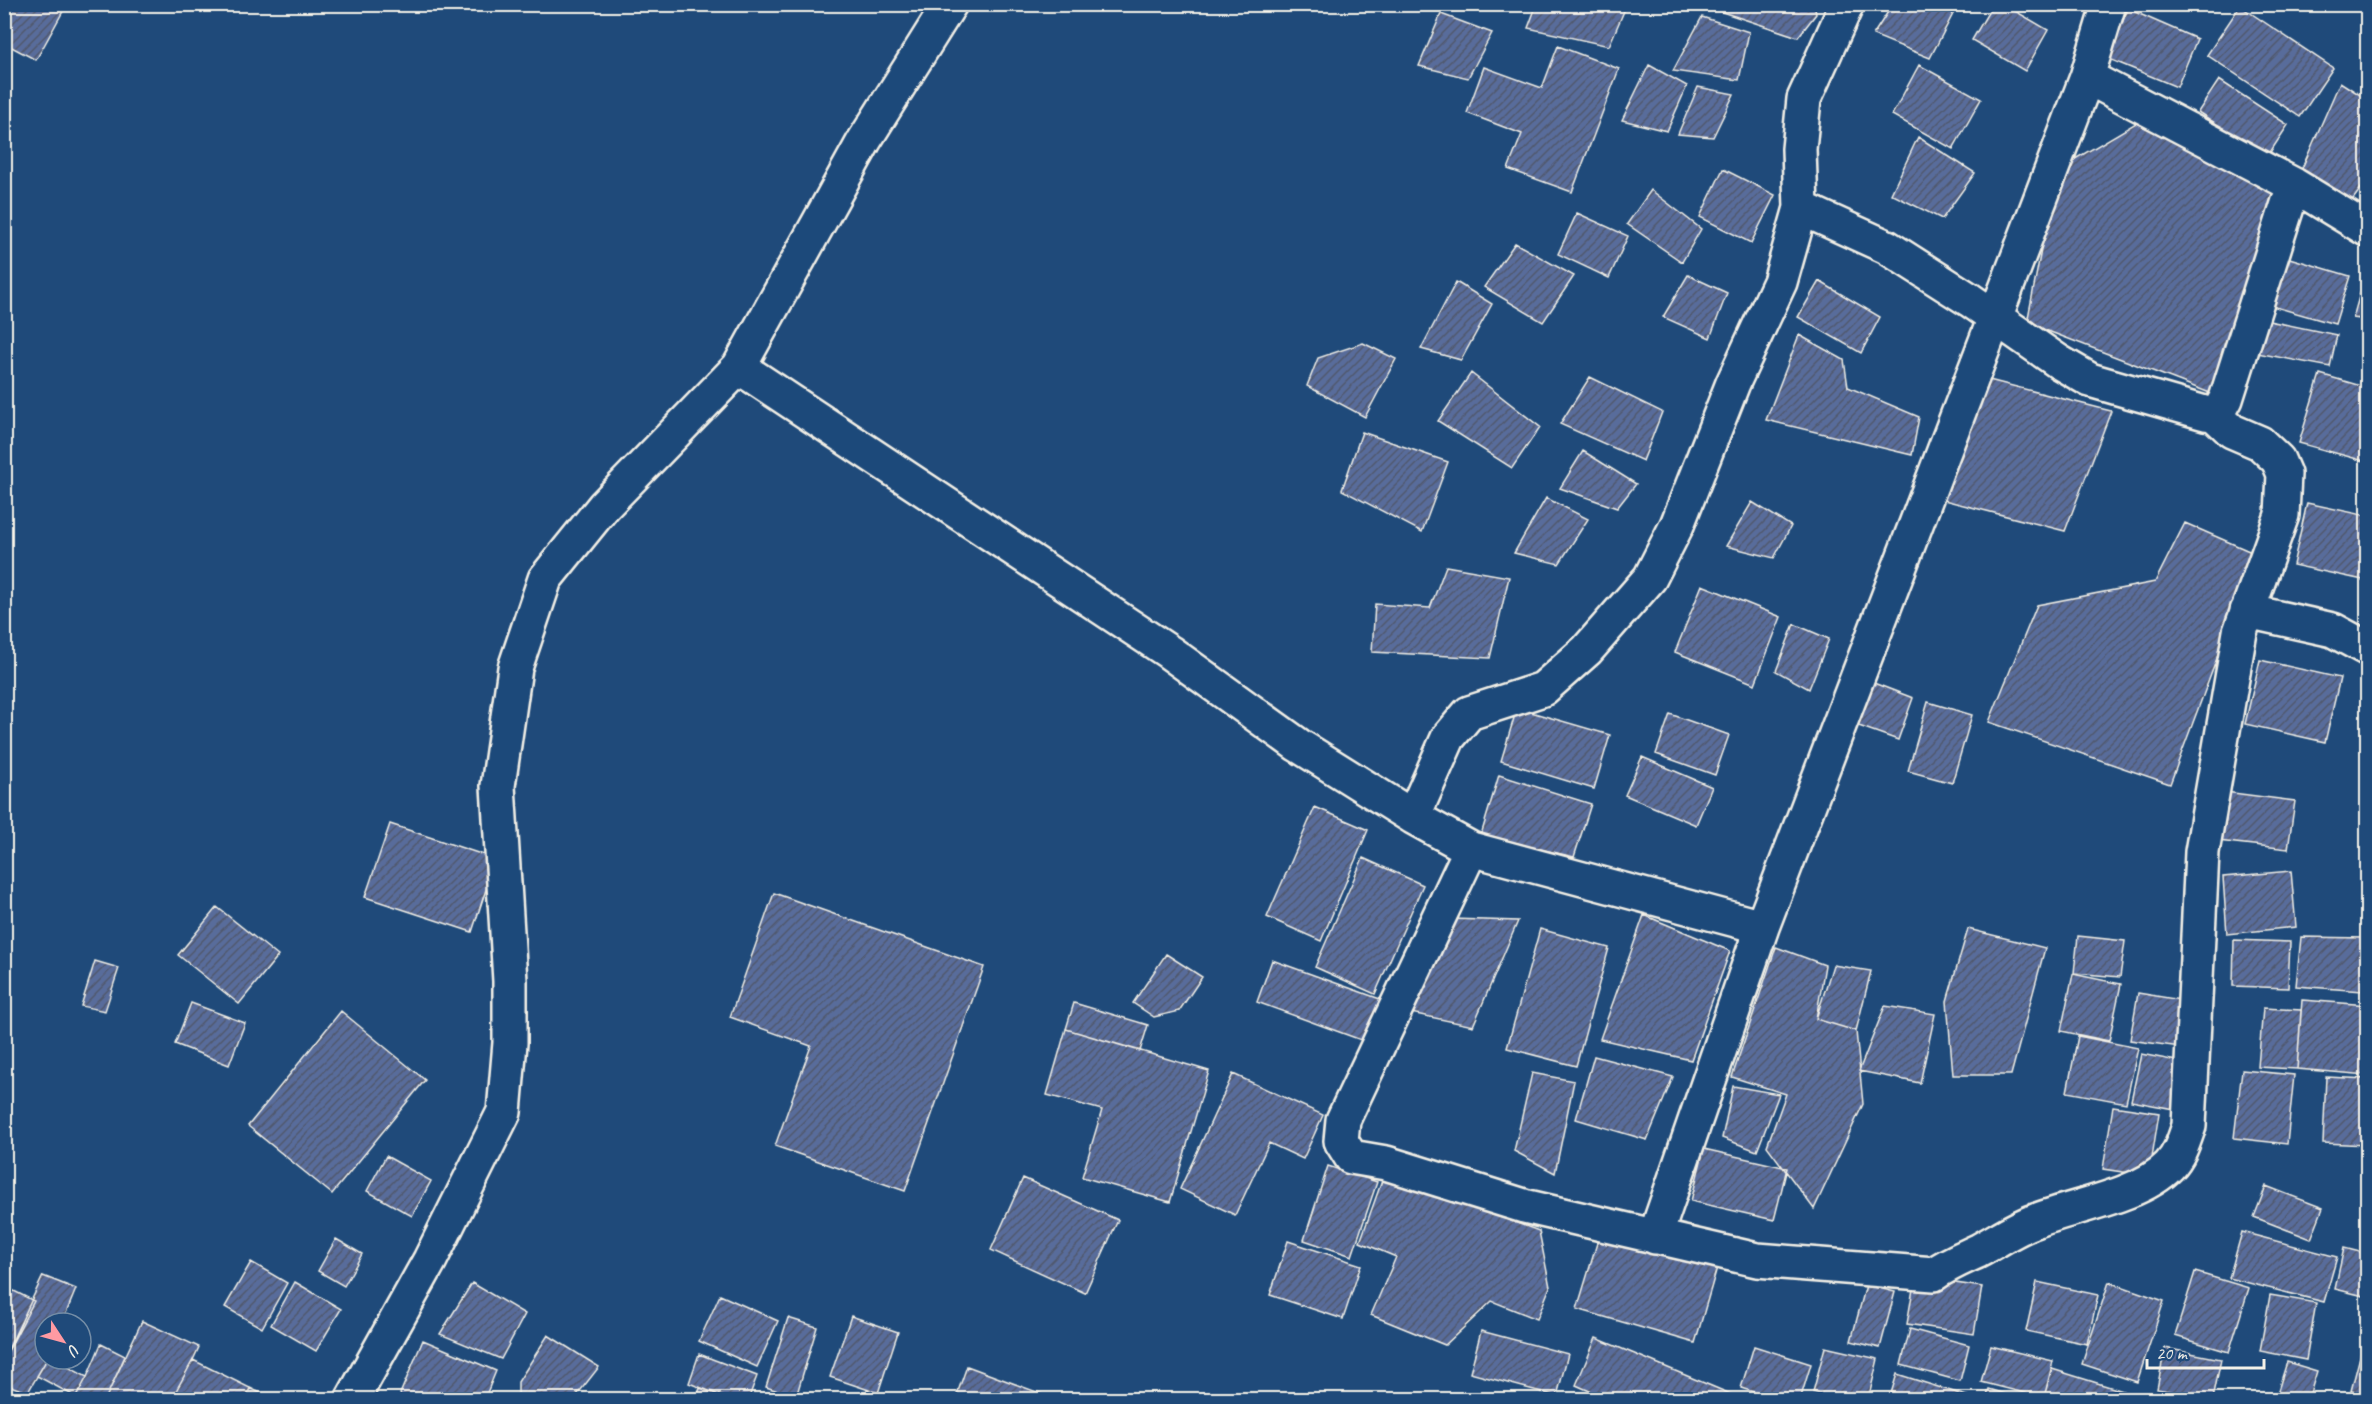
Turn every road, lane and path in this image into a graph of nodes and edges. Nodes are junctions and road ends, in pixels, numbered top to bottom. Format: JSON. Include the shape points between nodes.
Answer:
{"nodes":[{"id":1,"x":950,"y":4,"type":"edge"},
{"id":2,"x":1847,"y":4,"type":"edge"},
{"id":3,"x":2109,"y":4,"type":"edge"},
{"id":4,"x":2086,"y":77,"type":"junction"},
{"id":5,"x":2294,"y":185,"type":"junction"},
{"id":6,"x":1801,"y":208,"type":"junction"},
{"id":7,"x":2367,"y":230,"type":"edge"},
{"id":8,"x":1995,"y":319,"type":"junction"},
{"id":9,"x":738,"y":367,"type":"junction"},
{"id":10,"x":2214,"y":414,"type":"junction"},
{"id":11,"x":2247,"y":611,"type":"junction"},
{"id":12,"x":2367,"y":648,"type":"edge"},
{"id":13,"x":1413,"y":817,"type":"junction"},
{"id":14,"x":1471,"y":849,"type":"junction"},
{"id":15,"x":1762,"y":927,"type":"junction"},
{"id":16,"x":1655,"y":1237,"type":"junction"},
{"id":17,"x":352,"y":1400,"type":"edge"}],
"edges":[{"from":1,"to":9,"type":"street","via":[[864,141]]},
{"from":2,"to":6,"type":"street","via":[[1804,99],[1799,149]]},
{"from":3,"to":4,"type":"street"},
{"from":4,"to":5,"type":"street"},
{"from":4,"to":8,"type":"street"},
{"from":5,"to":7,"type":"street"},
{"from":5,"to":10,"type":"street","via":[[2226,399]]},
{"from":6,"to":8,"type":"street","via":[[1887,247]]},
{"from":6,"to":13,"type":"street","via":[[1780,282],[1733,383],[1677,525],[1650,578],[1587,650],[1543,689],[1469,713],[1448,738]]},
{"from":8,"to":10,"type":"street","via":[[2090,380]]},
{"from":8,"to":15,"type":"street"},
{"from":9,"to":13,"type":"street","via":[[1169,652],[1298,745]]},
{"from":9,"to":17,"type":"street","via":[[604,506],[545,579],[515,668],[498,786],[510,981],[504,1112],[430,1260]]},
{"from":10,"to":11,"type":"street","via":[[2232,431],[2260,443],[2278,460],[2284,474],[2282,515]]},
{"from":11,"to":12,"type":"street","via":[[2332,630]]},
{"from":11,"to":16,"type":"street","via":[[2240,632],[2202,852],[2189,1126],[2181,1150],[2170,1165],[2136,1187],[2034,1221],[1934,1274],[1757,1260]]},
{"from":13,"to":14,"type":"street"},
{"from":14,"to":15,"type":"street"},
{"from":14,"to":16,"type":"street","via":[[1343,1120],[1341,1141],[1351,1157],[1386,1163],[1524,1206]]},
{"from":15,"to":16,"type":"street"}]}
